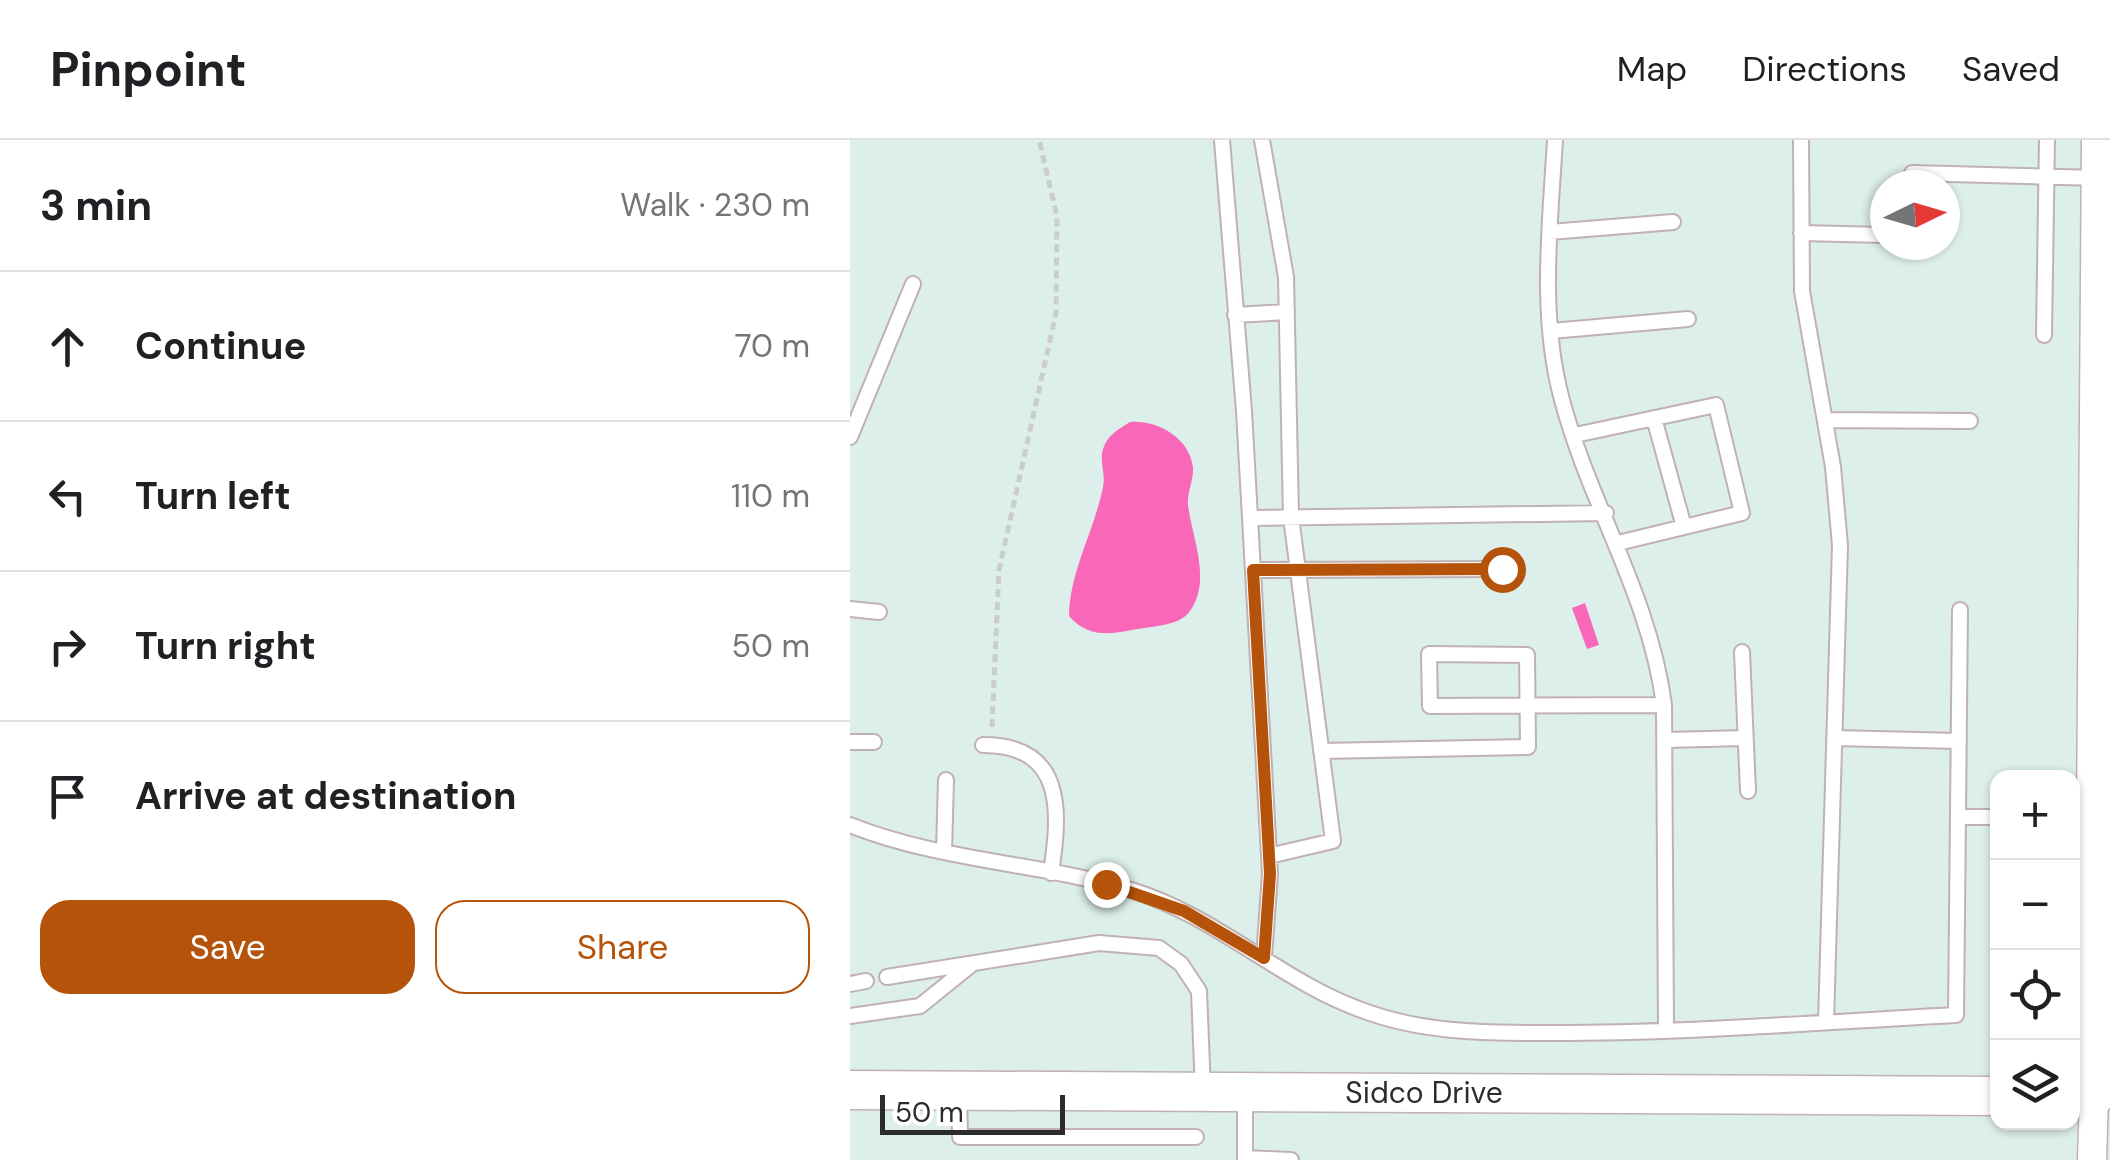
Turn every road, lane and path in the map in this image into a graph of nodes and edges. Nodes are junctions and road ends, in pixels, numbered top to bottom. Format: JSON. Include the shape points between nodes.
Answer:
{"nodes":[{"id":1,"x":1039,"y":140,"type":"edge"},
{"id":2,"x":1222,"y":140,"type":"edge"},
{"id":3,"x":1262,"y":140,"type":"edge"},
{"id":4,"x":1555,"y":140,"type":"edge"},
{"id":5,"x":1801,"y":140,"type":"edge"},
{"id":6,"x":2047,"y":140,"type":"edge"},
{"id":7,"x":2101,"y":140,"type":"edge"},
{"id":8,"x":1960,"y":174,"type":"edge"},
{"id":9,"x":2046,"y":176,"type":"junction"},
{"id":10,"x":2101,"y":178,"type":"junction"},
{"id":11,"x":1673,"y":222,"type":"dead end"},
{"id":12,"x":1550,"y":232,"type":"junction"},
{"id":13,"x":1801,"y":232,"type":"junction"},
{"id":14,"x":1870,"y":234,"type":"edge"},
{"id":15,"x":913,"y":284,"type":"dead end"},
{"id":16,"x":1287,"y":312,"type":"junction"},
{"id":17,"x":1235,"y":315,"type":"junction"},
{"id":18,"x":1688,"y":319,"type":"dead end"},
{"id":19,"x":1550,"y":330,"type":"junction"},
{"id":20,"x":2044,"y":335,"type":"dead end"},
{"id":21,"x":1654,"y":418,"type":"junction"},
{"id":22,"x":1825,"y":420,"type":"junction"},
{"id":23,"x":1970,"y":422,"type":"dead end"},
{"id":24,"x":2104,"y":429,"type":"edge"},
{"id":25,"x":1575,"y":436,"type":"junction"},
{"id":26,"x":850,"y":437,"type":"edge"},
{"id":27,"x":1606,"y":513,"type":"junction"},
{"id":28,"x":1250,"y":518,"type":"junction"},
{"id":29,"x":1291,"y":518,"type":"junction"},
{"id":30,"x":1684,"y":526,"type":"junction"},
{"id":31,"x":1618,"y":543,"type":"junction"},
{"id":32,"x":1502,"y":569,"type":"dead end"},
{"id":33,"x":1253,"y":570,"type":"junction"},
{"id":34,"x":1298,"y":570,"type":"junction"},
{"id":35,"x":850,"y":610,"type":"edge"},
{"id":36,"x":1960,"y":610,"type":"dead end"},
{"id":37,"x":879,"y":612,"type":"dead end"},
{"id":38,"x":1742,"y":652,"type":"dead end"},
{"id":39,"x":1664,"y":705,"type":"junction"},
{"id":40,"x":1528,"y":706,"type":"junction"},
{"id":41,"x":2103,"y":724,"type":"edge"},
{"id":42,"x":1746,"y":738,"type":"junction"},
{"id":43,"x":1834,"y":738,"type":"junction"},
{"id":44,"x":1665,"y":740,"type":"junction"},
{"id":45,"x":1959,"y":740,"type":"junction"},
{"id":46,"x":850,"y":742,"type":"edge"},
{"id":47,"x":874,"y":742,"type":"dead end"},
{"id":48,"x":987,"y":745,"type":"joint"},
{"id":49,"x":1321,"y":752,"type":"junction"},
{"id":50,"x":946,"y":780,"type":"dead end"},
{"id":51,"x":1748,"y":791,"type":"dead end"},
{"id":52,"x":1958,"y":817,"type":"junction"},
{"id":53,"x":1990,"y":817,"type":"edge"},
{"id":54,"x":850,"y":825,"type":"edge"},
{"id":55,"x":944,"y":852,"type":"junction"},
{"id":56,"x":1268,"y":856,"type":"junction"},
{"id":57,"x":1051,"y":874,"type":"junction"},
{"id":58,"x":1264,"y":958,"type":"junction"},
{"id":59,"x":972,"y":964,"type":"junction"},
{"id":60,"x":887,"y":977,"type":"dead end"},
{"id":61,"x":866,"y":981,"type":"dead end"},
{"id":62,"x":850,"y":984,"type":"edge"},
{"id":63,"x":850,"y":1016,"type":"edge"},
{"id":64,"x":1826,"y":1022,"type":"junction"},
{"id":65,"x":1666,"y":1030,"type":"junction"},
{"id":66,"x":850,"y":1090,"type":"edge"},
{"id":67,"x":959,"y":1091,"type":"junction"},
{"id":68,"x":1203,"y":1092,"type":"junction"},
{"id":69,"x":1245,"y":1092,"type":"junction"},
{"id":70,"x":1990,"y":1096,"type":"edge"},
{"id":71,"x":2092,"y":1097,"type":"edge"},
{"id":72,"x":1196,"y":1137,"type":"dead end"},
{"id":73,"x":1245,"y":1159,"type":"edge"},
{"id":74,"x":1291,"y":1160,"type":"edge"},
{"id":75,"x":2092,"y":1160,"type":"edge"}],
"edges":[{"from":1,"to":48,"type":"path","via":[[1057,216],[1056,313],[998,570]]},
{"from":2,"to":17,"type":"lane"},
{"from":3,"to":16,"type":"lane"},
{"from":4,"to":12,"type":"lane"},
{"from":5,"to":13,"type":"lane"},
{"from":6,"to":9,"type":"lane"},
{"from":7,"to":10,"type":"street"},
{"from":8,"to":9,"type":"lane"},
{"from":9,"to":10,"type":"lane"},
{"from":9,"to":20,"type":"lane"},
{"from":10,"to":24,"type":"street"},
{"from":11,"to":12,"type":"lane"},
{"from":12,"to":19,"type":"lane"},
{"from":13,"to":14,"type":"lane"},
{"from":13,"to":22,"type":"lane","via":[[1802,291]]},
{"from":15,"to":26,"type":"lane"},
{"from":16,"to":17,"type":"lane"},
{"from":16,"to":29,"type":"lane"},
{"from":17,"to":28,"type":"lane"},
{"from":18,"to":19,"type":"lane"},
{"from":19,"to":25,"type":"lane"},
{"from":21,"to":25,"type":"lane"},
{"from":21,"to":30,"type":"lane"},
{"from":21,"to":30,"type":"lane","via":[[1716,405],[1742,512]]},
{"from":22,"to":23,"type":"lane"},
{"from":22,"to":43,"type":"lane","via":[[1840,544]]},
{"from":24,"to":41,"type":"street"},
{"from":25,"to":27,"type":"lane"},
{"from":27,"to":29,"type":"lane"},
{"from":27,"to":31,"type":"lane"},
{"from":28,"to":29,"type":"lane"},
{"from":28,"to":33,"type":"lane"},
{"from":29,"to":34,"type":"lane"},
{"from":30,"to":31,"type":"lane"},
{"from":31,"to":39,"type":"lane","via":[[1657,652]]},
{"from":32,"to":34,"type":"lane"},
{"from":33,"to":34,"type":"lane"},
{"from":33,"to":56,"type":"lane"},
{"from":34,"to":49,"type":"lane"},
{"from":35,"to":37,"type":"lane"},
{"from":36,"to":45,"type":"lane"},
{"from":38,"to":42,"type":"lane"},
{"from":39,"to":40,"type":"lane"},
{"from":39,"to":44,"type":"lane"},
{"from":40,"to":40,"type":"lane","via":[[1430,706],[1429,654],[1527,655]]},
{"from":40,"to":49,"type":"lane","via":[[1528,746]]},
{"from":41,"to":71,"type":"street"},
{"from":42,"to":44,"type":"lane"},
{"from":42,"to":51,"type":"lane"},
{"from":43,"to":45,"type":"lane"},
{"from":43,"to":64,"type":"lane"},
{"from":44,"to":65,"type":"lane"},
{"from":45,"to":52,"type":"lane"},
{"from":46,"to":47,"type":"lane"},
{"from":48,"to":57,"type":"lane","via":[[1016,750],[1048,774],[1058,808]]},
{"from":49,"to":56,"type":"lane","via":[[1333,842]]},
{"from":50,"to":55,"type":"lane"},
{"from":52,"to":53,"type":"lane"},
{"from":52,"to":64,"type":"lane","via":[[1956,1015]]},
{"from":54,"to":55,"type":"lane"},
{"from":55,"to":57,"type":"lane"},
{"from":56,"to":58,"type":"lane"},
{"from":57,"to":58,"type":"lane","via":[[1158,900]]},
{"from":58,"to":65,"type":"lane","via":[[1329,997],[1404,1023],[1512,1032]]},
{"from":59,"to":60,"type":"lane"},
{"from":59,"to":63,"type":"lane","via":[[920,1006]]},
{"from":59,"to":68,"type":"lane","via":[[1099,943],[1159,948],[1181,964],[1199,991]]},
{"from":61,"to":62,"type":"lane"},
{"from":64,"to":65,"type":"lane"},
{"from":66,"to":67,"type":"street","name":"Sidco Drive"},
{"from":67,"to":68,"type":"street","name":"Sidco Drive"},
{"from":67,"to":72,"type":"lane","via":[[960,1136]]},
{"from":68,"to":69,"type":"street","name":"Sidco Drive"},
{"from":69,"to":70,"type":"street","name":"Sidco Drive"},
{"from":69,"to":73,"type":"lane"},
{"from":71,"to":75,"type":"street"},
{"from":73,"to":74,"type":"lane"}]}
